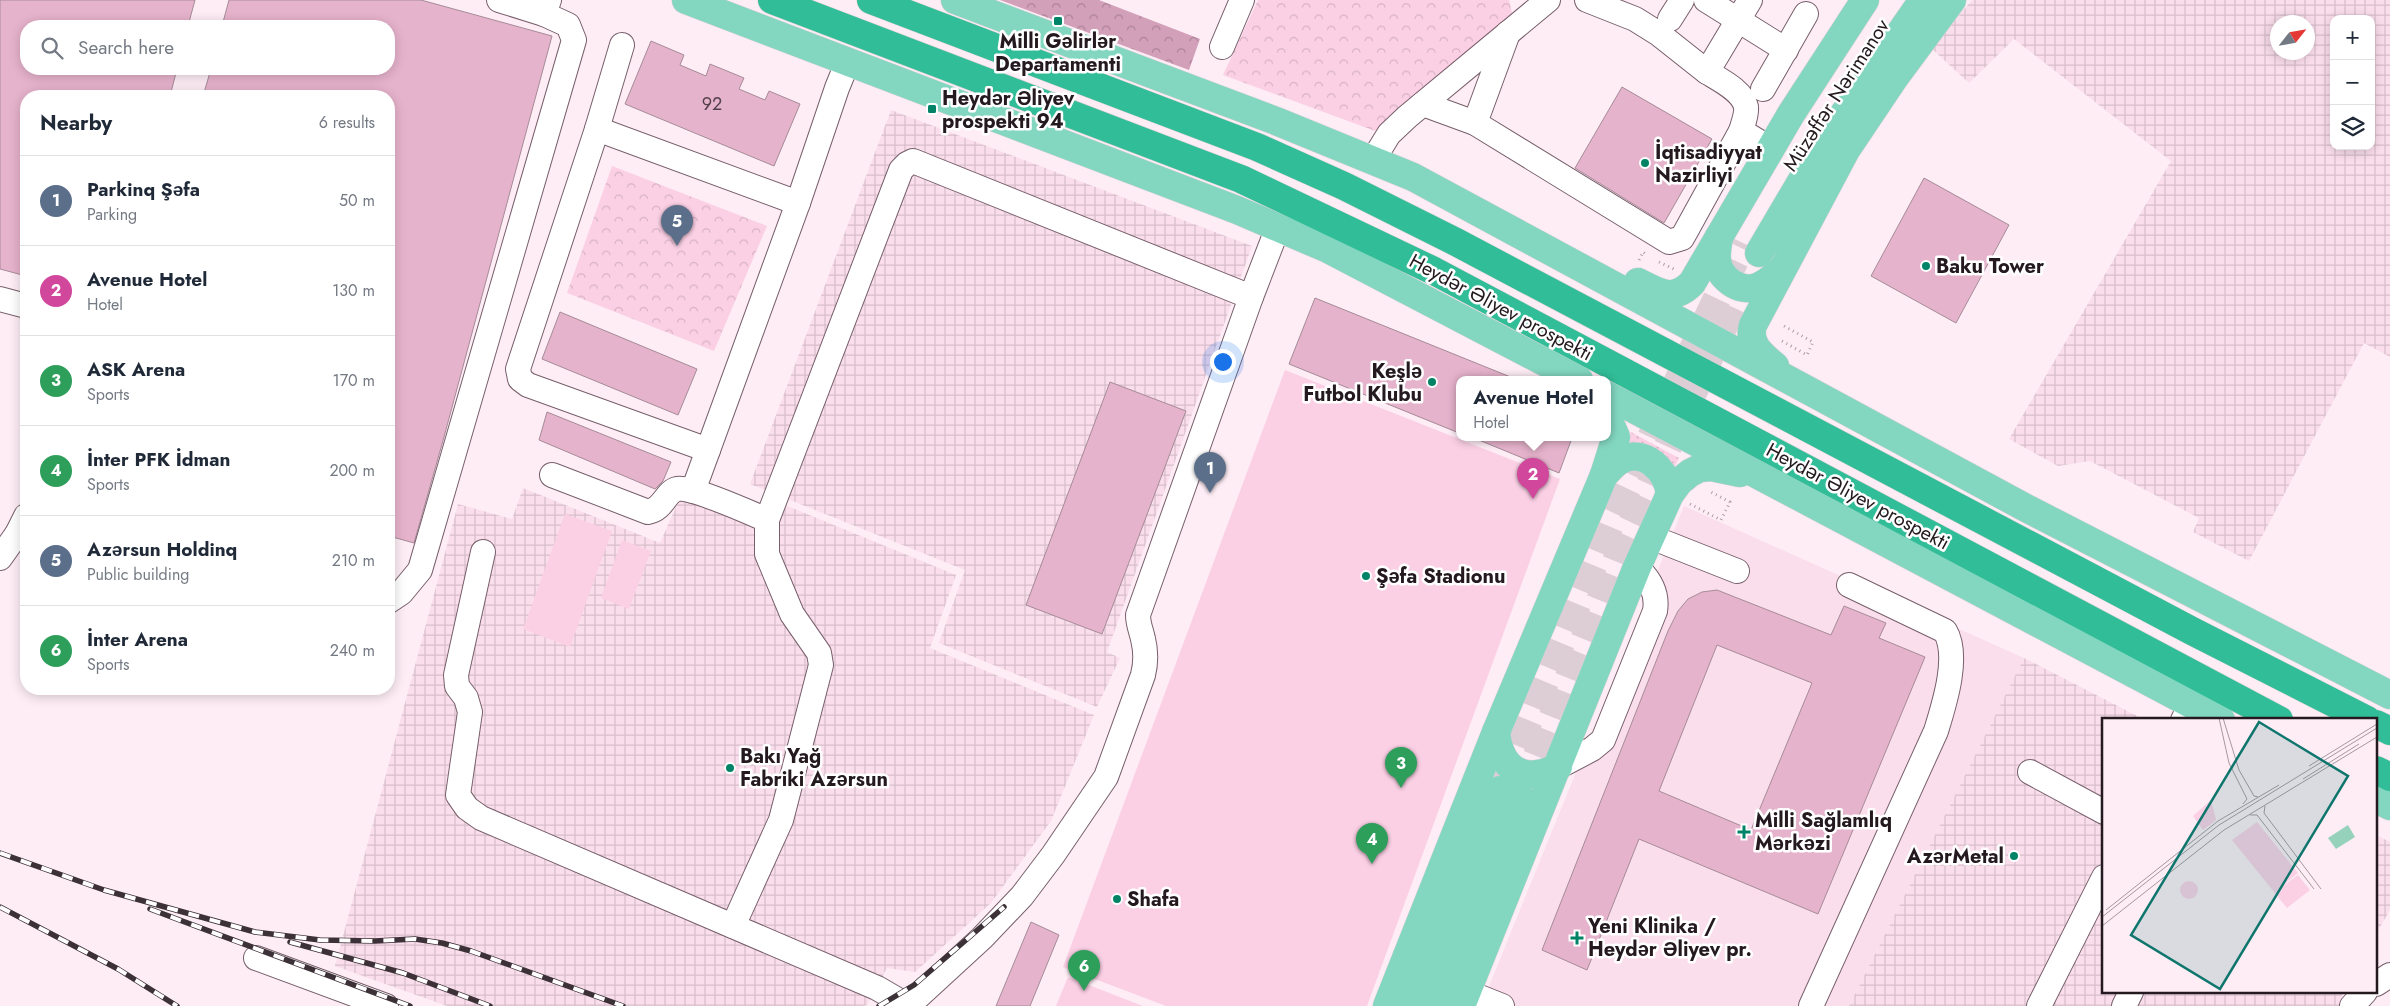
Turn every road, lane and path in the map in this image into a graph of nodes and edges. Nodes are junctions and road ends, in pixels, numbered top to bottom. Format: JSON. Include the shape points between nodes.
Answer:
{"nodes":[{"id":1,"x":498,"y":0,"type":"edge"},
{"id":2,"x":686,"y":0,"type":"edge"},
{"id":3,"x":772,"y":0,"type":"edge"},
{"id":4,"x":871,"y":0,"type":"edge"},
{"id":5,"x":955,"y":0,"type":"edge"},
{"id":6,"x":1242,"y":0,"type":"edge"},
{"id":7,"x":1587,"y":0,"type":"edge"},
{"id":8,"x":1706,"y":0,"type":"edge"},
{"id":9,"x":1750,"y":0,"type":"edge"},
{"id":10,"x":1866,"y":0,"type":"edge"},
{"id":11,"x":1900,"y":0,"type":"edge"},
{"id":12,"x":1923,"y":0,"type":"edge"},
{"id":13,"x":1952,"y":0,"type":"edge"},
{"id":14,"x":1541,"y":2,"type":"edge"},
{"id":15,"x":547,"y":7,"type":"edge"},
{"id":16,"x":1806,"y":14,"type":"dead end"},
{"id":17,"x":1738,"y":20,"type":"junction"},
{"id":18,"x":1508,"y":33,"type":"junction"},
{"id":19,"x":622,"y":45,"type":"dead end"},
{"id":20,"x":1222,"y":46,"type":"dead end"},
{"id":21,"x":1786,"y":50,"type":"junction"},
{"id":22,"x":848,"y":61,"type":"junction"},
{"id":23,"x":1708,"y":72,"type":"junction"},
{"id":24,"x":1763,"y":88,"type":"dead end"},
{"id":25,"x":1423,"y":104,"type":"junction"},
{"id":26,"x":1475,"y":123,"type":"junction"},
{"id":27,"x":598,"y":129,"type":"junction"},
{"id":28,"x":1741,"y":132,"type":"junction"},
{"id":29,"x":1771,"y":149,"type":"junction"},
{"id":30,"x":1373,"y":160,"type":"junction"},
{"id":31,"x":1413,"y":178,"type":"junction"},
{"id":32,"x":798,"y":203,"type":"junction"},
{"id":33,"x":1278,"y":227,"type":"junction"},
{"id":34,"x":1740,"y":244,"type":"junction"},
{"id":35,"x":1779,"y":272,"type":"junction"},
{"id":36,"x":1251,"y":297,"type":"junction"},
{"id":37,"x":0,"y":299,"type":"edge"},
{"id":38,"x":20,"y":304,"type":"edge"},
{"id":39,"x":1784,"y":326,"type":"dead end"},
{"id":40,"x":1775,"y":337,"type":"dead end"},
{"id":41,"x":1569,"y":376,"type":"edge"},
{"id":42,"x":1796,"y":383,"type":"junction"},
{"id":43,"x":1611,"y":397,"type":"edge"},
{"id":44,"x":1611,"y":422,"type":"edge"},
{"id":45,"x":708,"y":450,"type":"junction"},
{"id":46,"x":1604,"y":474,"type":"junction"},
{"id":47,"x":552,"y":475,"type":"dead end"},
{"id":48,"x":1759,"y":477,"type":"junction"},
{"id":49,"x":1708,"y":490,"type":"dead end"},
{"id":50,"x":692,"y":491,"type":"junction"},
{"id":51,"x":1670,"y":494,"type":"junction"},
{"id":52,"x":767,"y":520,"type":"junction"},
{"id":53,"x":20,"y":534,"type":"edge"},
{"id":54,"x":1651,"y":537,"type":"junction"},
{"id":55,"x":483,"y":552,"type":"dead end"},
{"id":56,"x":0,"y":558,"type":"edge"},
{"id":57,"x":1737,"y":571,"type":"dead end"},
{"id":58,"x":1849,"y":585,"type":"dead end"},
{"id":59,"x":395,"y":597,"type":"edge"},
{"id":60,"x":2390,"y":695,"type":"edge"},
{"id":61,"x":2187,"y":712,"type":"edge"},
{"id":62,"x":2213,"y":718,"type":"edge"},
{"id":63,"x":2275,"y":718,"type":"edge"},
{"id":64,"x":2363,"y":718,"type":"edge"},
{"id":65,"x":2378,"y":725,"type":"edge"},
{"id":66,"x":2390,"y":731,"type":"edge"},
{"id":67,"x":1496,"y":732,"type":"junction"},
{"id":68,"x":1558,"y":767,"type":"junction"},
{"id":69,"x":2378,"y":771,"type":"edge"},
{"id":70,"x":2030,"y":772,"type":"dead end"},
{"id":71,"x":2390,"y":777,"type":"edge"},
{"id":72,"x":2378,"y":800,"type":"edge"},
{"id":73,"x":2390,"y":806,"type":"edge"},
{"id":74,"x":2102,"y":811,"type":"edge"},
{"id":75,"x":2102,"y":881,"type":"edge"},
{"id":76,"x":733,"y":926,"type":"junction"},
{"id":77,"x":256,"y":958,"type":"dead end"},
{"id":78,"x":2390,"y":975,"type":"edge"},
{"id":79,"x":2378,"y":983,"type":"edge"},
{"id":80,"x":2129,"y":994,"type":"edge"},
{"id":81,"x":2363,"y":994,"type":"edge"},
{"id":82,"x":1464,"y":999,"type":"edge"},
{"id":83,"x":386,"y":1006,"type":"edge"},
{"id":84,"x":908,"y":1006,"type":"edge"},
{"id":85,"x":1388,"y":1006,"type":"edge"},
{"id":86,"x":1413,"y":1006,"type":"edge"},
{"id":87,"x":1436,"y":1006,"type":"edge"},
{"id":88,"x":1502,"y":1006,"type":"edge"},
{"id":89,"x":1811,"y":1006,"type":"edge"},
{"id":90,"x":2039,"y":1006,"type":"edge"},
{"id":91,"x":2124,"y":1006,"type":"edge"},
{"id":92,"x":2352,"y":1006,"type":"edge"}],
"edges":[{"from":1,"to":15,"type":"street"},
{"from":2,"to":22,"type":"main road"},
{"from":3,"to":63,"type":"highway","name":"Heydər Əliyev prospekti","via":[[1241,179],[1329,219],[1434,271]]},
{"from":4,"to":64,"type":"highway","name":"Heydər Əliyev prospekti","via":[[1257,147],[1344,186]]},
{"from":5,"to":30,"type":"main road"},
{"from":6,"to":20,"type":"street"},
{"from":7,"to":23,"type":"street","via":[[1635,19]]},
{"from":8,"to":17,"type":"street"},
{"from":9,"to":17,"type":"street"},
{"from":10,"to":29,"type":"main road"},
{"from":11,"to":34,"type":"main road","name":"Müzəffər Nərimanov","via":[[1808,134]]},
{"from":12,"to":34,"type":"main road","via":[[1825,141]]},
{"from":13,"to":35,"type":"main road","via":[[1895,76],[1846,150]]},
{"from":14,"to":18,"type":"street"},
{"from":15,"to":59,"type":"street","via":[[568,25],[574,40],[420,570]]},
{"from":16,"to":21,"type":"street"},
{"from":17,"to":21,"type":"street"},
{"from":17,"to":23,"type":"street"},
{"from":18,"to":25,"type":"street"},
{"from":18,"to":26,"type":"street"},
{"from":19,"to":27,"type":"street"},
{"from":21,"to":24,"type":"street"},
{"from":22,"to":32,"type":"street"},
{"from":22,"to":33,"type":"main road"},
{"from":23,"to":28,"type":"street","via":[[1744,100],[1746,110]]},
{"from":25,"to":26,"type":"street"},
{"from":25,"to":30,"type":"street","via":[[1389,134]]},
{"from":26,"to":28,"type":"street","via":[[1669,242],[1682,238],[1686,232]]},
{"from":27,"to":32,"type":"street"},
{"from":27,"to":45,"type":"street","via":[[518,369],[520,379],[528,385]]},
{"from":28,"to":29,"type":"street"},
{"from":29,"to":34,"type":"main road"},
{"from":30,"to":31,"type":"main road"},
{"from":31,"to":34,"type":"main road","via":[[1666,294],[1681,293]]},
{"from":31,"to":42,"type":"main road"},
{"from":32,"to":45,"type":"street"},
{"from":33,"to":36,"type":"street"},
{"from":33,"to":41,"type":"main road","via":[[1328,249]]},
{"from":34,"to":35,"type":"main road","via":[[1716,260],[1720,272],[1733,284],[1744,289],[1754,288]]},
{"from":35,"to":42,"type":"main road","via":[[1753,325],[1751,338],[1760,353]]},
{"from":36,"to":52,"type":"street","via":[[913,161],[901,170]]},
{"from":36,"to":84,"type":"street","via":[[1138,615],[1146,660],[1144,675],[1106,777],[1022,896]]},
{"from":37,"to":38,"type":"street"},
{"from":39,"to":40,"type":"path","via":[[1813,342],[1806,355]]},
{"from":42,"to":60,"type":"main road","via":[[2026,508]]},
{"from":43,"to":48,"type":"main road"},
{"from":44,"to":46,"type":"main road","via":[[1616,437]]},
{"from":45,"to":50,"type":"street"},
{"from":46,"to":51,"type":"main road","via":[[1619,461],[1639,457],[1664,472]]},
{"from":46,"to":67,"type":"main road"},
{"from":47,"to":50,"type":"street","via":[[648,512],[657,510],[673,490]]},
{"from":48,"to":51,"type":"main road","via":[[1700,468],[1679,482]]},
{"from":48,"to":61,"type":"main road"},
{"from":49,"to":51,"type":"path","via":[[1730,502],[1721,520]]},
{"from":50,"to":52,"type":"street"},
{"from":51,"to":54,"type":"main road"},
{"from":52,"to":76,"type":"street","via":[[767,554],[792,614],[819,653],[822,665],[782,820]]},
{"from":53,"to":56,"type":"street"},
{"from":54,"to":57,"type":"street"},
{"from":54,"to":68,"type":"main road"},
{"from":55,"to":76,"type":"street","via":[[456,675],[457,686],[466,698],[470,712],[458,795],[467,808],[481,818]]},
{"from":58,"to":89,"type":"street","via":[[1945,631],[1950,640],[1948,691],[1936,731]]},
{"from":61,"to":62,"type":"main road"},
{"from":65,"to":66,"type":"highway"},
{"from":67,"to":68,"type":"main road","via":[[1498,748],[1511,768],[1536,775]]},
{"from":67,"to":85,"type":"main road"},
{"from":68,"to":82,"type":"main road"},
{"from":69,"to":71,"type":"highway"},
{"from":70,"to":74,"type":"street"},
{"from":72,"to":73,"type":"main road"},
{"from":75,"to":90,"type":"street"},
{"from":76,"to":84,"type":"street","via":[[877,988]]},
{"from":77,"to":83,"type":"street"},
{"from":78,"to":79,"type":"street"},
{"from":80,"to":91,"type":"street"},
{"from":81,"to":92,"type":"street"},
{"from":82,"to":88,"type":"street"},
{"from":86,"to":87,"type":"main road","via":[[1510,793]]}]}
